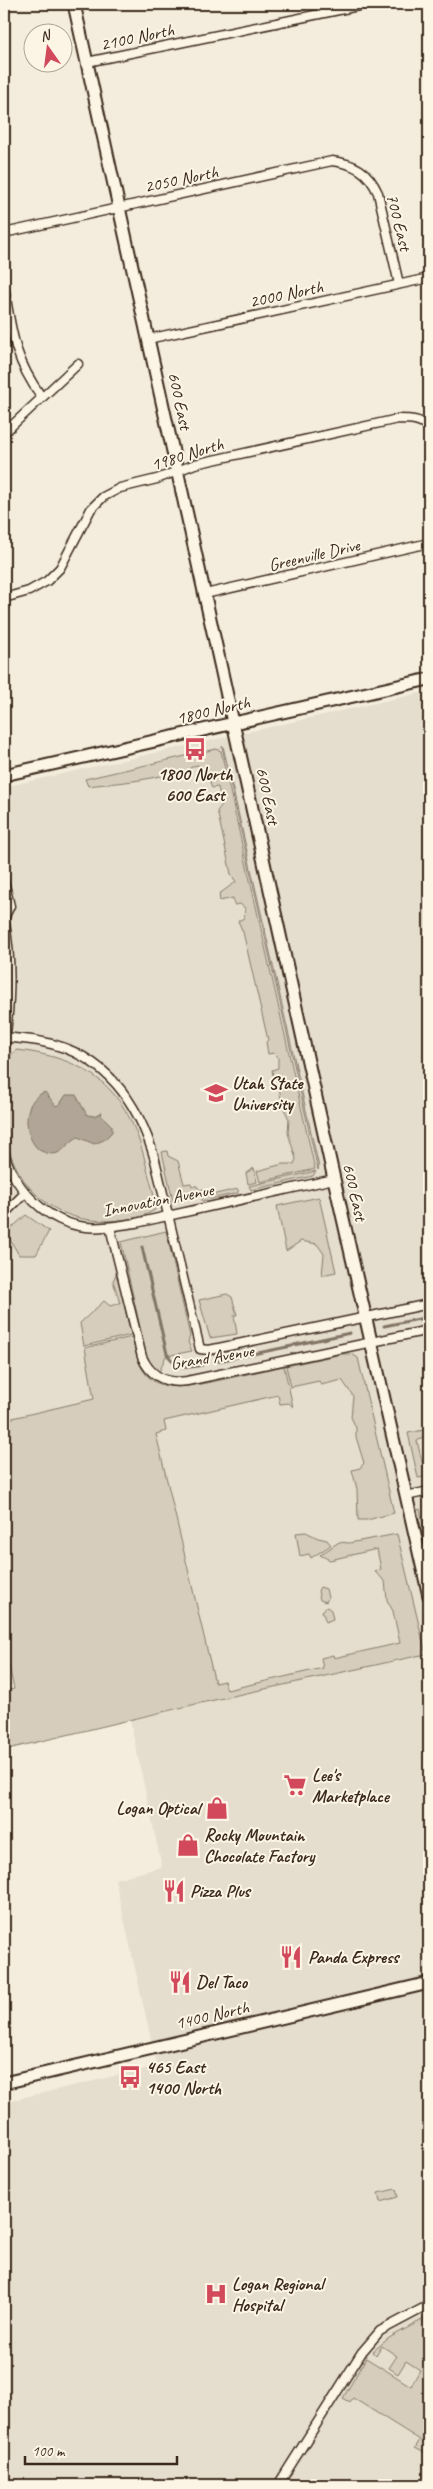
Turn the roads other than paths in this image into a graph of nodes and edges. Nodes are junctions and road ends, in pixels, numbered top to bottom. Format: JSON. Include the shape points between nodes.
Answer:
{"nodes":[{"id":1,"x":74,"y":4,"type":"edge"},
{"id":2,"x":368,"y":4,"type":"edge"},
{"id":3,"x":87,"y":62,"type":"junction"},
{"id":4,"x":363,"y":170,"type":"joint"},
{"id":5,"x":119,"y":207,"type":"junction"},
{"id":6,"x":4,"y":233,"type":"edge"},
{"id":7,"x":429,"y":278,"type":"edge"},
{"id":8,"x":399,"y":284,"type":"junction"},
{"id":9,"x":4,"y":286,"type":"edge"},
{"id":10,"x":148,"y":340,"type":"junction"},
{"id":11,"x":78,"y":364,"type":"dead end"},
{"id":12,"x":41,"y":396,"type":"junction"},
{"id":13,"x":427,"y":426,"type":"edge"},
{"id":14,"x":4,"y":433,"type":"edge"},
{"id":15,"x":177,"y":471,"type":"junction"},
{"id":16,"x":429,"y":543,"type":"edge"},
{"id":17,"x":205,"y":594,"type":"junction"},
{"id":18,"x":4,"y":598,"type":"edge"},
{"id":19,"x":429,"y":679,"type":"edge"},
{"id":20,"x":233,"y":723,"type":"junction"},
{"id":21,"x":4,"y":775,"type":"edge"},
{"id":22,"x":4,"y":881,"type":"edge"},
{"id":23,"x":4,"y":918,"type":"edge"},
{"id":24,"x":5,"y":1037,"type":"junction"},
{"id":25,"x":4,"y":1049,"type":"edge"},
{"id":26,"x":4,"y":1153,"type":"edge"},
{"id":27,"x":334,"y":1179,"type":"junction"},
{"id":28,"x":25,"y":1193,"type":"junction"},
{"id":29,"x":4,"y":1214,"type":"edge"},
{"id":30,"x":168,"y":1215,"type":"junction"},
{"id":31,"x":110,"y":1227,"type":"junction"},
{"id":32,"x":429,"y":1304,"type":"edge"},
{"id":33,"x":366,"y":1317,"type":"junction"},
{"id":34,"x":429,"y":1330,"type":"edge"},
{"id":35,"x":372,"y":1342,"type":"junction"},
{"id":36,"x":429,"y":1491,"type":"edge"},
{"id":37,"x":406,"y":1496,"type":"junction"},
{"id":38,"x":429,"y":1596,"type":"edge"},
{"id":39,"x":429,"y":1983,"type":"edge"},
{"id":40,"x":4,"y":2083,"type":"edge"},
{"id":41,"x":429,"y":2305,"type":"edge"},
{"id":42,"x":278,"y":2485,"type":"edge"}],
"edges":[{"from":1,"to":3,"type":"street","name":"600 East"},
{"from":2,"to":3,"type":"street","name":"2100 North"},
{"from":3,"to":5,"type":"street","name":"600 East"},
{"from":4,"to":5,"type":"street","name":"2050 North","via":[[332,161]]},
{"from":4,"to":8,"type":"street","name":"700 East","via":[[378,193]]},
{"from":5,"to":6,"type":"street","name":"2050 North"},
{"from":5,"to":10,"type":"street","name":"600 East"},
{"from":7,"to":8,"type":"street","name":"2000 North"},
{"from":8,"to":10,"type":"street","name":"2000 North"},
{"from":9,"to":12,"type":"street","via":[[15,347],[24,372]]},
{"from":10,"to":15,"type":"street","name":"600 East"},
{"from":11,"to":12,"type":"street"},
{"from":12,"to":14,"type":"street"},
{"from":13,"to":15,"type":"street","name":"1980 North","via":[[412,419],[398,419],[195,464]]},
{"from":15,"to":17,"type":"street","name":"600 East"},
{"from":15,"to":18,"type":"street","name":"1980 North","via":[[120,488],[103,497],[91,509],[60,568],[29,591]]},
{"from":16,"to":17,"type":"street","name":"Greenville Drive"},
{"from":17,"to":20,"type":"street","name":"600 East"},
{"from":19,"to":20,"type":"street","name":"1800 North"},
{"from":20,"to":21,"type":"street","name":"1800 North"},
{"from":20,"to":27,"type":"street","name":"600 East"},
{"from":22,"to":23,"type":"street","via":[[10,906]]},
{"from":23,"to":24,"type":"street","via":[[10,948]]},
{"from":24,"to":25,"type":"street"},
{"from":24,"to":30,"type":"street","via":[[44,1042],[72,1052],[103,1070],[127,1095],[150,1139]]},
{"from":26,"to":28,"type":"street","via":[[8,1166]]},
{"from":27,"to":30,"type":"street","name":"Innovation Avenue"},
{"from":27,"to":33,"type":"street","name":"600 East"},
{"from":28,"to":29,"type":"street"},
{"from":28,"to":31,"type":"street","name":"Innovation Avenue","via":[[60,1220],[85,1227]]},
{"from":30,"to":31,"type":"street","name":"Innovation Avenue"},
{"from":30,"to":33,"type":"street","name":"Grand Avenue","via":[[200,1349],[209,1350]]},
{"from":31,"to":35,"type":"street","name":"Grand Avenue","via":[[142,1357],[149,1370],[161,1379],[187,1380]]},
{"from":32,"to":33,"type":"street","name":"Grand Avenue"},
{"from":33,"to":35,"type":"street","name":"600 East"},
{"from":34,"to":35,"type":"street","name":"Grand Avenue"},
{"from":35,"to":37,"type":"street","name":"600 East"},
{"from":36,"to":37,"type":"street"},
{"from":37,"to":38,"type":"street","name":"600 East"},
{"from":39,"to":40,"type":"street","name":"1400 North"},
{"from":41,"to":42,"type":"street","via":[[380,2331],[362,2352]]}]}
